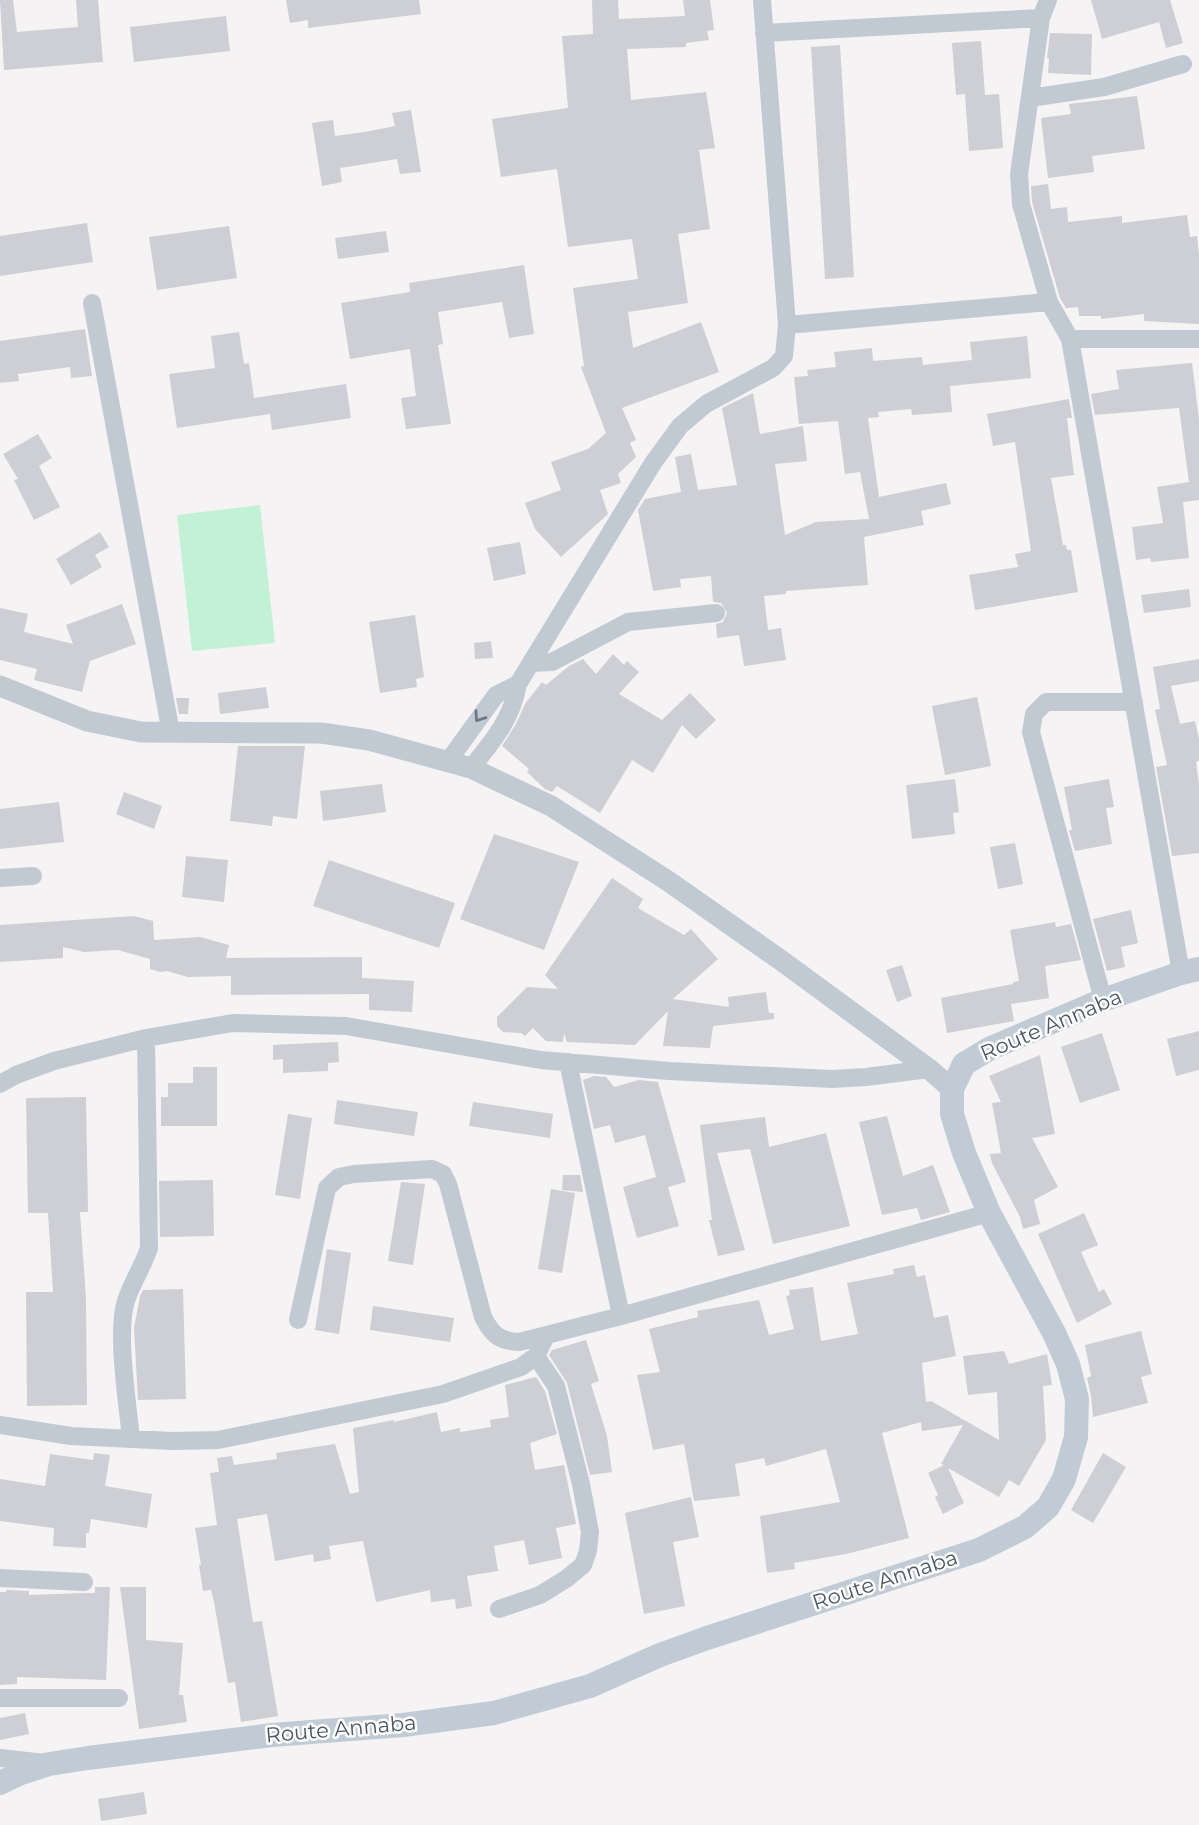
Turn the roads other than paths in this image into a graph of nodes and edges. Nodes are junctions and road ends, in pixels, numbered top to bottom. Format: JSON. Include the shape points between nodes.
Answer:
{"nodes":[{"id":1,"x":762,"y":0,"type":"edge"},
{"id":2,"x":1048,"y":0,"type":"edge"},
{"id":3,"x":1041,"y":18,"type":"junction"},
{"id":4,"x":764,"y":33,"type":"junction"},
{"id":5,"x":1184,"y":64,"type":"dead end"},
{"id":6,"x":1030,"y":98,"type":"junction"},
{"id":7,"x":1049,"y":302,"type":"junction"},
{"id":8,"x":92,"y":303,"type":"dead end"},
{"id":9,"x":787,"y":325,"type":"junction"},
{"id":10,"x":1070,"y":339,"type":"junction"},
{"id":11,"x":1199,"y":339,"type":"edge"},
{"id":12,"x":716,"y":613,"type":"dead end"},
{"id":13,"x":532,"y":663,"type":"junction"},
{"id":14,"x":518,"y":684,"type":"junction"},
{"id":15,"x":0,"y":686,"type":"edge"},
{"id":16,"x":1134,"y":702,"type":"junction"},
{"id":17,"x":171,"y":733,"type":"junction"},
{"id":18,"x":449,"y":760,"type":"junction"},
{"id":19,"x":471,"y":768,"type":"junction"},
{"id":20,"x":33,"y":876,"type":"dead end"},
{"id":21,"x":0,"y":878,"type":"edge"},
{"id":22,"x":1190,"y":971,"type":"edge"},
{"id":23,"x":1103,"y":1000,"type":"junction"},
{"id":24,"x":146,"y":1038,"type":"junction"},
{"id":25,"x":568,"y":1062,"type":"junction"},
{"id":26,"x":929,"y":1069,"type":"junction"},
{"id":27,"x":0,"y":1084,"type":"edge"},
{"id":28,"x":952,"y":1089,"type":"junction"},
{"id":29,"x":989,"y":1213,"type":"junction"},
{"id":30,"x":621,"y":1316,"type":"junction"},
{"id":31,"x":298,"y":1320,"type":"dead end"},
{"id":32,"x":546,"y":1336,"type":"junction"},
{"id":33,"x":536,"y":1356,"type":"junction"},
{"id":34,"x":1,"y":1424,"type":"edge"},
{"id":35,"x":131,"y":1440,"type":"junction"},
{"id":36,"x":0,"y":1578,"type":"edge"},
{"id":37,"x":84,"y":1582,"type":"dead end"},
{"id":38,"x":499,"y":1609,"type":"dead end"},
{"id":39,"x":0,"y":1698,"type":"edge"},
{"id":40,"x":119,"y":1698,"type":"dead end"},
{"id":41,"x":0,"y":1758,"type":"edge"},
{"id":42,"x":55,"y":1764,"type":"junction"},
{"id":43,"x":0,"y":1783,"type":"edge"}],
"edges":[{"from":1,"to":4,"type":"street"},
{"from":2,"to":3,"type":"street"},
{"from":3,"to":4,"type":"street"},
{"from":3,"to":6,"type":"street"},
{"from":4,"to":9,"type":"street"},
{"from":5,"to":6,"type":"street","via":[[1104,87]]},
{"from":6,"to":7,"type":"street","via":[[1018,174],[1021,204]]},
{"from":7,"to":9,"type":"street"},
{"from":7,"to":10,"type":"street"},
{"from":8,"to":17,"type":"street"},
{"from":9,"to":13,"type":"street","via":[[784,356],[773,368],[706,404],[680,426]]},
{"from":10,"to":11,"type":"street"},
{"from":10,"to":16,"type":"street"},
{"from":12,"to":13,"type":"street","via":[[628,622],[552,662]]},
{"from":13,"to":14,"type":"street"},
{"from":14,"to":18,"type":"street","one_way":true,"via":[[496,695]]},
{"from":14,"to":19,"type":"street","via":[[505,726]]},
{"from":15,"to":17,"type":"street","via":[[87,721]]},
{"from":16,"to":22,"type":"street"},
{"from":16,"to":23,"type":"street","via":[[1046,702],[1034,713],[1031,732]]},
{"from":17,"to":18,"type":"street","via":[[321,733]]},
{"from":18,"to":19,"type":"street"},
{"from":19,"to":26,"type":"street","via":[[551,806],[668,881]]},
{"from":20,"to":21,"type":"street"},
{"from":22,"to":23,"type":"main road","name":"Route Annaba"},
{"from":23,"to":28,"type":"main road","name":"Route Annaba","via":[[964,1064]]},
{"from":24,"to":25,"type":"street","via":[[233,1023],[346,1026]]},
{"from":24,"to":27,"type":"street","via":[[54,1060]]},
{"from":24,"to":35,"type":"street","via":[[149,1248],[121,1322]]},
{"from":25,"to":26,"type":"street","via":[[832,1079]]},
{"from":25,"to":30,"type":"street"},
{"from":26,"to":28,"type":"street"},
{"from":28,"to":29,"type":"main road","name":"Route Annaba","via":[[952,1114]]},
{"from":29,"to":30,"type":"street"},
{"from":29,"to":42,"type":"main road","name":"Route Annaba","via":[[1054,1334],[1077,1399],[1076,1437],[1064,1479],[1048,1507],[1025,1527],[979,1550],[707,1638],[590,1686],[494,1713],[272,1735]]},
{"from":30,"to":32,"type":"street"},
{"from":31,"to":32,"type":"street","via":[[327,1188],[340,1177],[354,1174],[432,1169],[443,1174],[448,1184],[483,1317],[492,1334],[519,1342]]},
{"from":32,"to":33,"type":"street"},
{"from":33,"to":35,"type":"street","via":[[521,1367],[443,1394],[288,1427],[218,1440]]},
{"from":33,"to":38,"type":"street","via":[[556,1386],[581,1484],[590,1532],[588,1551],[583,1565],[566,1579],[540,1595]]},
{"from":34,"to":35,"type":"street","via":[[40,1433]]},
{"from":36,"to":37,"type":"street"},
{"from":39,"to":40,"type":"street"},
{"from":41,"to":42,"type":"street"},
{"from":42,"to":43,"type":"main road","name":"Route Annaba"}]}
